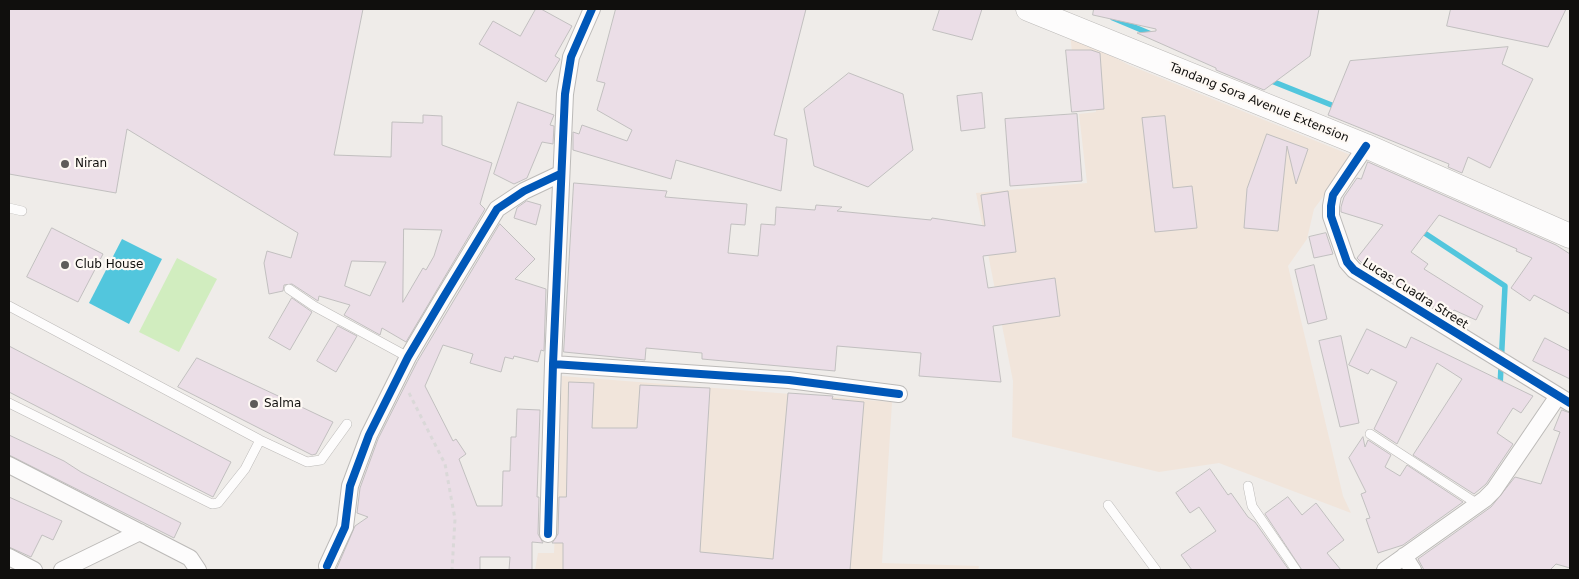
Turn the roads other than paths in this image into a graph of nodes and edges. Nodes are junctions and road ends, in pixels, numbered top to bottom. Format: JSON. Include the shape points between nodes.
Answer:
{"nodes":[{"id":1,"x":592,"y":9,"type":"edge"},
{"id":2,"x":1028,"y":9,"type":"edge"},
{"id":3,"x":1366,"y":146,"type":"junction"},
{"id":4,"x":560,"y":174,"type":"junction"},
{"id":5,"x":9,"y":208,"type":"edge"},
{"id":6,"x":22,"y":211,"type":"dead end"},
{"id":7,"x":1570,"y":236,"type":"edge"},
{"id":8,"x":289,"y":289,"type":"dead end"},
{"id":9,"x":9,"y":306,"type":"edge"},
{"id":10,"x":408,"y":357,"type":"junction"},
{"id":11,"x":552,"y":364,"type":"junction"},
{"id":12,"x":899,"y":394,"type":"dead end"},
{"id":13,"x":1564,"y":400,"type":"edge"},
{"id":14,"x":9,"y":403,"type":"edge"},
{"id":15,"x":346,"y":424,"type":"dead end"},
{"id":16,"x":1370,"y":434,"type":"dead end"},
{"id":17,"x":260,"y":440,"type":"junction"},
{"id":18,"x":9,"y":464,"type":"edge"},
{"id":19,"x":1248,"y":486,"type":"dead end"},
{"id":20,"x":1108,"y":505,"type":"dead end"},
{"id":21,"x":1479,"y":505,"type":"junction"},
{"id":22,"x":140,"y":532,"type":"junction"},
{"id":23,"x":548,"y":534,"type":"dead end"},
{"id":24,"x":1404,"y":556,"type":"junction"},
{"id":25,"x":9,"y":557,"type":"edge"},
{"id":26,"x":327,"y":566,"type":"dead end"},
{"id":27,"x":34,"y":570,"type":"edge"},
{"id":28,"x":62,"y":570,"type":"edge"},
{"id":29,"x":198,"y":570,"type":"edge"},
{"id":30,"x":1156,"y":570,"type":"edge"},
{"id":31,"x":1296,"y":570,"type":"edge"},
{"id":32,"x":1385,"y":570,"type":"edge"},
{"id":33,"x":1413,"y":570,"type":"edge"}],
"edges":[{"from":1,"to":4,"type":"street","via":[[566,75]]},
{"from":2,"to":3,"type":"main road","name":"Tandang Sora Avenue Extension"},
{"from":3,"to":7,"type":"main road","name":"Tandang Sora Avenue Extension"},
{"from":3,"to":13,"type":"street","name":"Lucas Cuadra Street","via":[[1333,195],[1331,206],[1331,216],[1347,262],[1354,270]]},
{"from":4,"to":10,"type":"street","via":[[524,191],[497,209]]},
{"from":4,"to":11,"type":"street"},
{"from":5,"to":6,"type":"lane"},
{"from":8,"to":10,"type":"lane"},
{"from":9,"to":17,"type":"lane"},
{"from":10,"to":26,"type":"street","via":[[364,446],[350,486],[345,527]]},
{"from":11,"to":12,"type":"street","via":[[789,380]]},
{"from":11,"to":23,"type":"street"},
{"from":13,"to":21,"type":"street","name":"Lucas Cuadra Street"},
{"from":14,"to":17,"type":"lane","via":[[212,504],[218,503],[245,468]]},
{"from":15,"to":17,"type":"lane","via":[[322,460],[315,462],[307,462]]},
{"from":16,"to":21,"type":"lane"},
{"from":18,"to":22,"type":"street"},
{"from":19,"to":31,"type":"lane","via":[[1252,506]]},
{"from":20,"to":30,"type":"lane"},
{"from":21,"to":24,"type":"street","name":"Lucas Cuadra Street"},
{"from":22,"to":28,"type":"street"},
{"from":22,"to":29,"type":"street","via":[[190,558]]},
{"from":24,"to":32,"type":"street","name":"Lucas Cuadra Street"},
{"from":24,"to":33,"type":"street"},
{"from":25,"to":27,"type":"street"}]}
